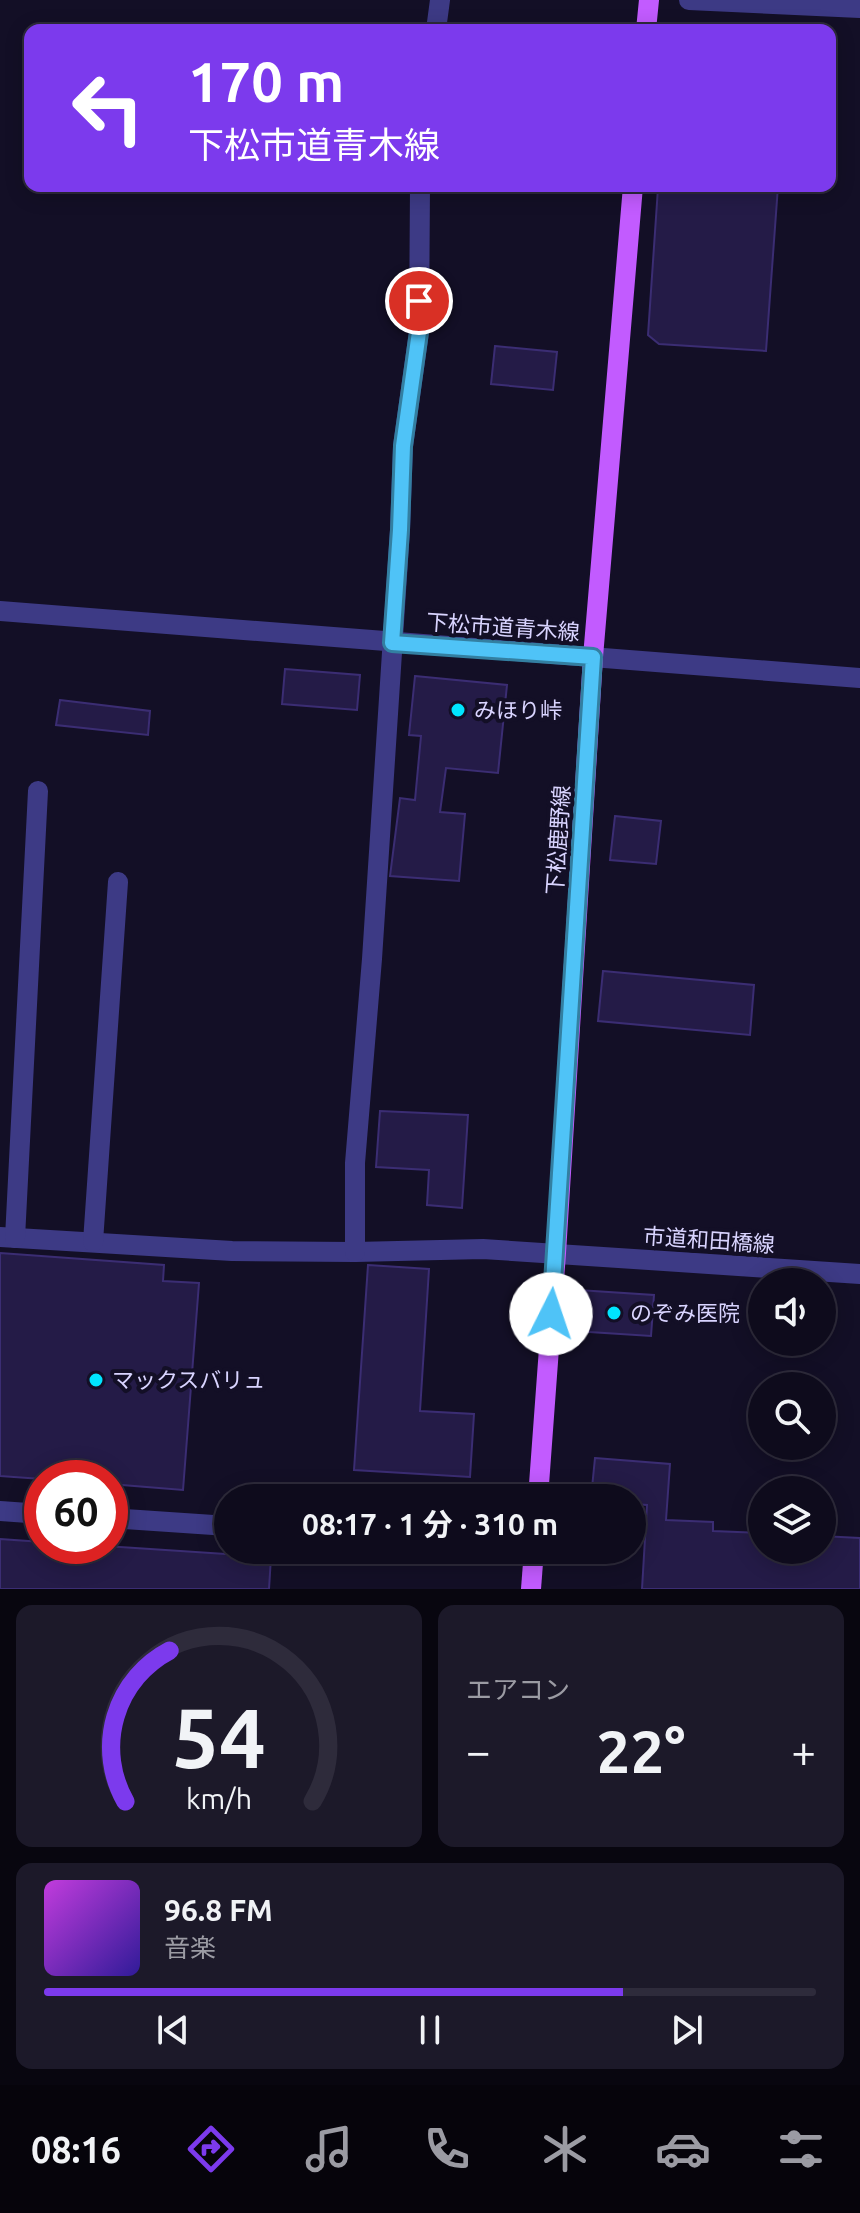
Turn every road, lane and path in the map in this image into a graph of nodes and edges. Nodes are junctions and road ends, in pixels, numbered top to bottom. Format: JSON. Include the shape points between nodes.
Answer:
{"nodes":[{"id":1,"x":440,"y":0,"type":"edge"},
{"id":2,"x":649,"y":0,"type":"edge"},
{"id":3,"x":689,"y":0,"type":"edge"},
{"id":4,"x":806,"y":2,"type":"edge"},
{"id":5,"x":860,"y":8,"type":"edge"},
{"id":6,"x":437,"y":24,"type":"edge"},
{"id":7,"x":647,"y":24,"type":"edge"},
{"id":8,"x":420,"y":192,"type":"edge"},
{"id":9,"x":632,"y":192,"type":"edge"},
{"id":10,"x":0,"y":611,"type":"edge"},
{"id":11,"x":392,"y":643,"type":"junction"},
{"id":12,"x":593,"y":657,"type":"junction"},
{"id":13,"x":860,"y":678,"type":"edge"},
{"id":14,"x":38,"y":791,"type":"dead end"},
{"id":15,"x":118,"y":882,"type":"dead end"},
{"id":16,"x":8,"y":1238,"type":"edge"},
{"id":17,"x":93,"y":1242,"type":"junction"},
{"id":18,"x":355,"y":1252,"type":"junction"},
{"id":19,"x":556,"y":1253,"type":"junction"},
{"id":20,"x":860,"y":1274,"type":"edge"},
{"id":21,"x":539,"y":1484,"type":"edge"},
{"id":22,"x":0,"y":1511,"type":"edge"},
{"id":23,"x":24,"y":1513,"type":"edge"},
{"id":24,"x":128,"y":1519,"type":"edge"},
{"id":25,"x":214,"y":1525,"type":"edge"},
{"id":26,"x":533,"y":1564,"type":"edge"},
{"id":27,"x":531,"y":1589,"type":"edge"}],
"edges":[{"from":1,"to":6,"type":"street"},
{"from":2,"to":7,"type":"main road"},
{"from":3,"to":4,"type":"street"},
{"from":4,"to":5,"type":"street"},
{"from":8,"to":11,"type":"street","via":[[419,332],[403,446]]},
{"from":9,"to":12,"type":"main road","name":"下松鹿野線"},
{"from":10,"to":11,"type":"street","name":"下松市道青木線"},
{"from":11,"to":12,"type":"street","name":"下松市道青木線"},
{"from":11,"to":18,"type":"street","via":[[355,1163]]},
{"from":12,"to":13,"type":"street","name":"下松市道青木線"},
{"from":12,"to":19,"type":"main road","name":"下松鹿野線"},
{"from":14,"to":16,"type":"street"},
{"from":15,"to":17,"type":"street"},
{"from":16,"to":17,"type":"street","name":"市道和田橋線"},
{"from":17,"to":18,"type":"street","name":"市道和田橋線"},
{"from":18,"to":19,"type":"street","name":"市道和田橋線"},
{"from":19,"to":20,"type":"street","name":"市道和田橋線"},
{"from":19,"to":21,"type":"main road","name":"下松鹿野線"},
{"from":22,"to":23,"type":"street"},
{"from":24,"to":25,"type":"street"},
{"from":26,"to":27,"type":"main road"}]}
